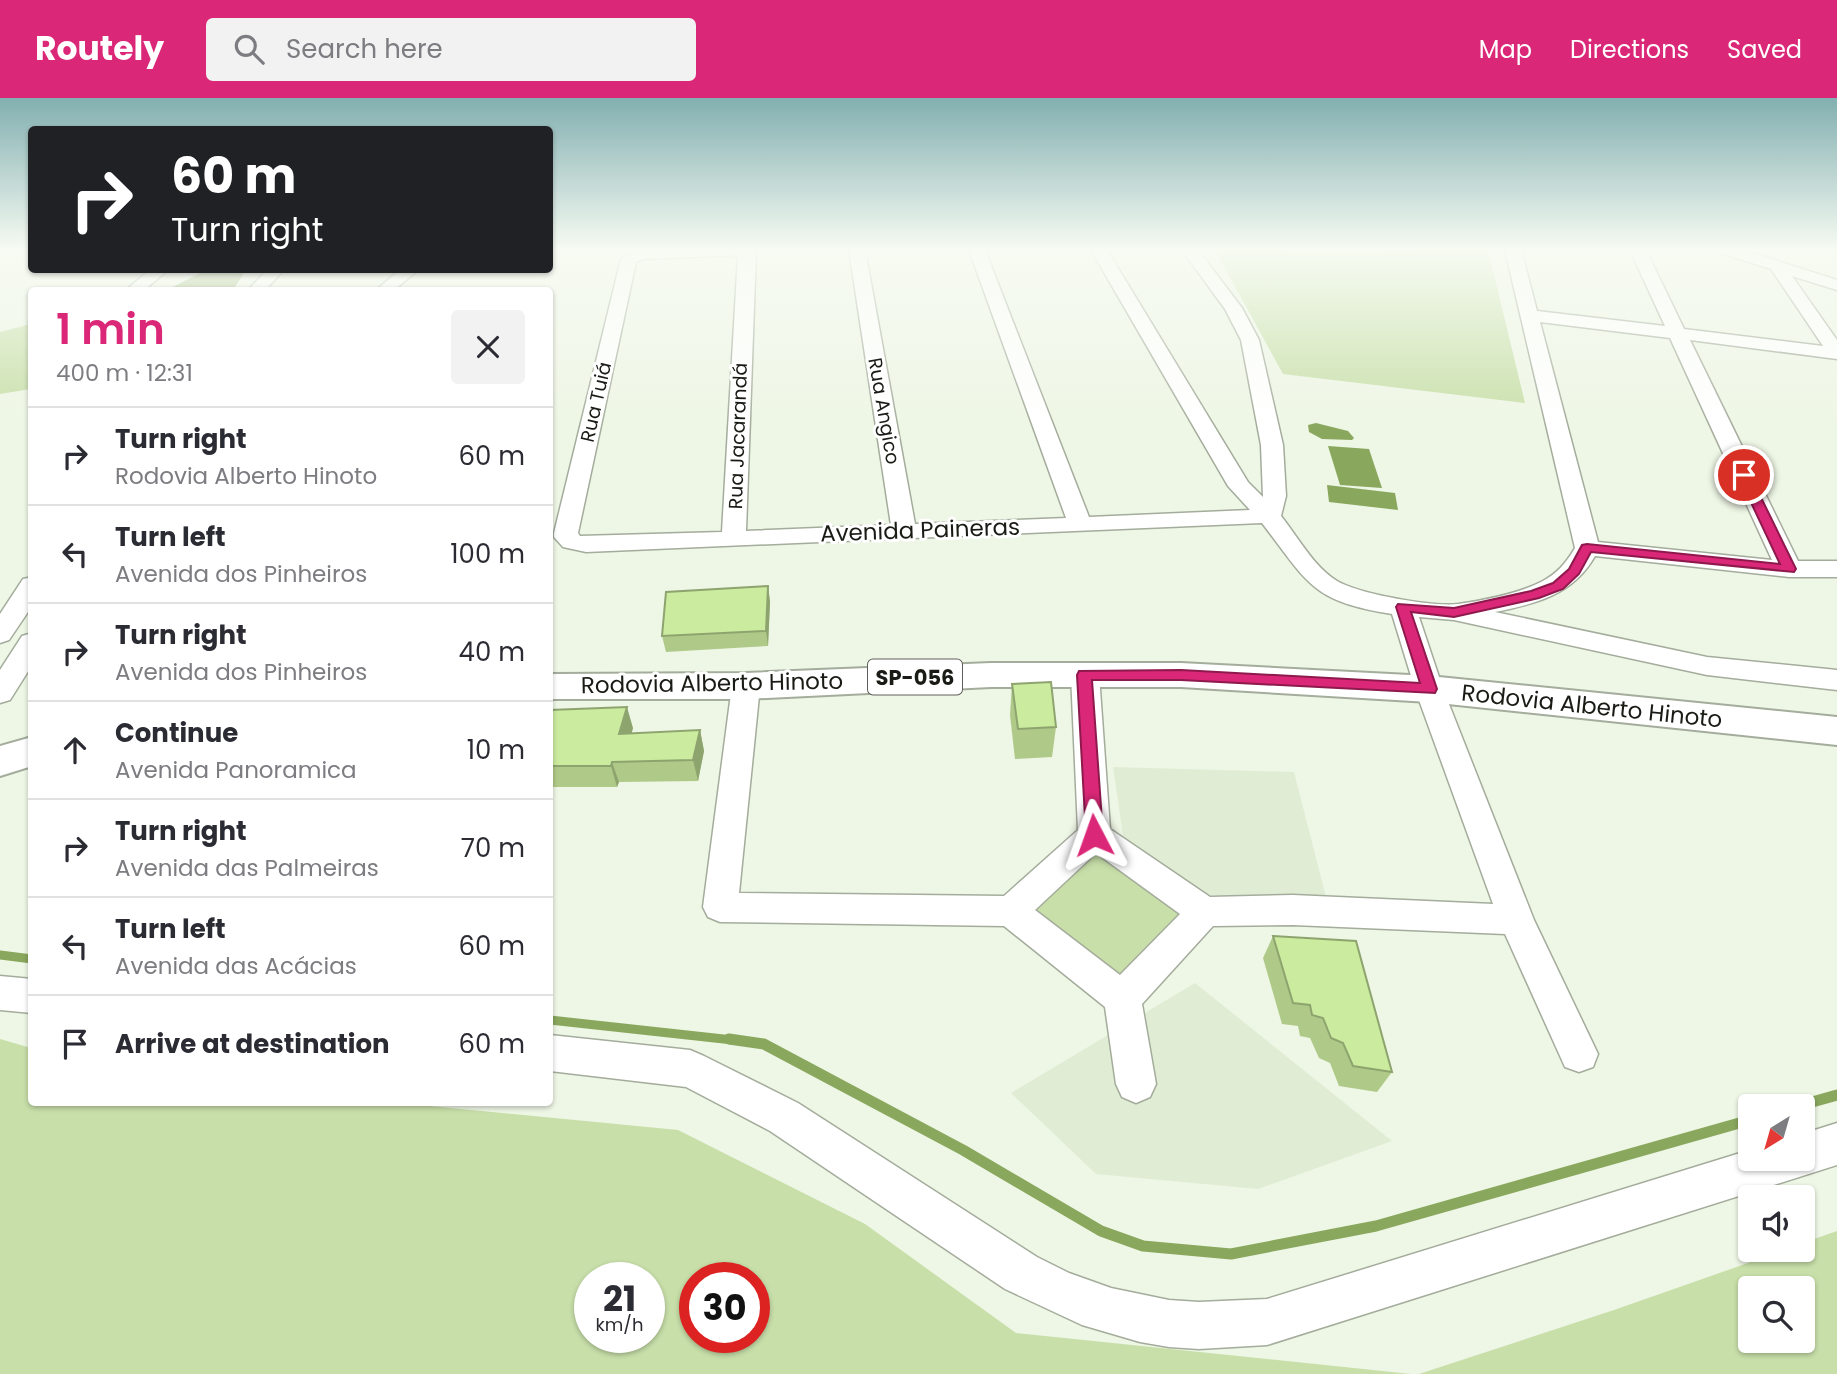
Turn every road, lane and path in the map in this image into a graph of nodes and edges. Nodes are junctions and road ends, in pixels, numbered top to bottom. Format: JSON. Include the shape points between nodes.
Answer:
{"nodes":[{"id":1,"x":617,"y":310,"type":"edge"},
{"id":2,"x":744,"y":310,"type":"edge"},
{"id":3,"x":867,"y":310,"type":"edge"},
{"id":4,"x":999,"y":310,"type":"edge"},
{"id":5,"x":1134,"y":310,"type":"edge"},
{"id":6,"x":1234,"y":310,"type":"edge"},
{"id":7,"x":1528,"y":310,"type":"edge"},
{"id":8,"x":1667,"y":310,"type":"edge"},
{"id":9,"x":1807,"y":310,"type":"edge"},
{"id":10,"x":1529,"y":315,"type":"junction"},
{"id":11,"x":1678,"y":333,"type":"junction"},
{"id":12,"x":1837,"y":353,"type":"edge"},
{"id":13,"x":1269,"y":516,"type":"junction"},
{"id":14,"x":1080,"y":524,"type":"junction"},
{"id":15,"x":904,"y":531,"type":"junction"},
{"id":16,"x":734,"y":538,"type":"junction"},
{"id":17,"x":572,"y":542,"type":"joint"},
{"id":18,"x":1587,"y":548,"type":"junction"},
{"id":19,"x":1789,"y":569,"type":"junction"},
{"id":20,"x":1837,"y":569,"type":"edge"},
{"id":21,"x":28,"y":591,"type":"edge"},
{"id":22,"x":1403,"y":607,"type":"junction"},
{"id":23,"x":1454,"y":612,"type":"junction"},
{"id":24,"x":28,"y":630,"type":"edge"},
{"id":25,"x":0,"y":634,"type":"edge"},
{"id":26,"x":28,"y":648,"type":"edge"},
{"id":27,"x":1085,"y":675,"type":"junction"},
{"id":28,"x":1837,"y":680,"type":"edge"},
{"id":29,"x":746,"y":685,"type":"junction"},
{"id":30,"x":553,"y":687,"type":"edge"},
{"id":31,"x":1429,"y":689,"type":"junction"},
{"id":32,"x":0,"y":694,"type":"edge"},
{"id":33,"x":1837,"y":732,"type":"edge"},
{"id":34,"x":28,"y":735,"type":"edge"},
{"id":35,"x":0,"y":739,"type":"edge"},
{"id":36,"x":28,"y":752,"type":"edge"},
{"id":37,"x":0,"y":761,"type":"edge"},
{"id":38,"x":1094,"y":835,"type":"junction"},
{"id":39,"x":1011,"y":911,"type":"junction"},
{"id":40,"x":1204,"y":912,"type":"junction"},
{"id":41,"x":1516,"y":920,"type":"junction"},
{"id":42,"x":0,"y":993,"type":"edge"},
{"id":43,"x":28,"y":996,"type":"edge"},
{"id":44,"x":1122,"y":999,"type":"junction"},
{"id":45,"x":553,"y":1053,"type":"edge"},
{"id":46,"x":1579,"y":1054,"type":"dead end"},
{"id":47,"x":1136,"y":1084,"type":"dead end"},
{"id":48,"x":1837,"y":1144,"type":"edge"},
{"id":49,"x":1815,"y":1151,"type":"edge"},
{"id":50,"x":1749,"y":1171,"type":"edge"}],
"edges":[{"from":1,"to":17,"type":"street","name":"Rua Tuiá","via":[[566,533]]},
{"from":2,"to":16,"type":"street","name":"Rua Jacarandá"},
{"from":3,"to":15,"type":"street","name":"Rua Angico"},
{"from":4,"to":14,"type":"street"},
{"from":5,"to":13,"type":"street","via":[[1239,486]]},
{"from":6,"to":13,"type":"street","via":[[1250,340],[1272,445],[1275,496]]},
{"from":7,"to":10,"type":"street"},
{"from":8,"to":11,"type":"street"},
{"from":9,"to":12,"type":"street"},
{"from":10,"to":11,"type":"street"},
{"from":10,"to":18,"type":"street"},
{"from":11,"to":12,"type":"street"},
{"from":11,"to":19,"type":"street"},
{"from":13,"to":14,"type":"street","name":"Avenida Paineras"},
{"from":13,"to":22,"type":"street","via":[[1317,578],[1370,603]]},
{"from":14,"to":15,"type":"street","name":"Avenida Paineras"},
{"from":15,"to":16,"type":"street","name":"Avenida Paineras"},
{"from":16,"to":17,"type":"street","name":"Avenida Paineras"},
{"from":18,"to":19,"type":"street"},
{"from":18,"to":23,"type":"street","via":[[1574,572],[1558,586]]},
{"from":19,"to":20,"type":"street"},
{"from":21,"to":25,"type":"street"},
{"from":22,"to":23,"type":"street"},
{"from":22,"to":31,"type":"street"},
{"from":23,"to":28,"type":"street","via":[[1707,666]]},
{"from":24,"to":25,"type":"street"},
{"from":26,"to":32,"type":"street"},
{"from":27,"to":29,"type":"main road","name":"Rodovia Alberto Hinoto","number":"SP-056"},
{"from":27,"to":31,"type":"main road","name":"Rodovia Alberto Hinoto","number":"SP-056","via":[[1181,675]]},
{"from":27,"to":38,"type":"street"},
{"from":29,"to":30,"type":"main road","name":"Rodovia Alberto Hinoto","number":"SP-056"},
{"from":29,"to":39,"type":"street","via":[[720,906]]},
{"from":31,"to":33,"type":"main road","name":"Rodovia Alberto Hinoto","number":"SP-056"},
{"from":31,"to":41,"type":"street"},
{"from":34,"to":35,"type":"main road"},
{"from":36,"to":37,"type":"main road"},
{"from":38,"to":39,"type":"street"},
{"from":38,"to":40,"type":"street"},
{"from":39,"to":44,"type":"street"},
{"from":40,"to":41,"type":"street","via":[[1293,910]]},
{"from":40,"to":44,"type":"street"},
{"from":41,"to":46,"type":"street"},
{"from":42,"to":43,"type":"street"},
{"from":44,"to":47,"type":"street"},
{"from":45,"to":50,"type":"street","via":[[690,1069],[784,1117],[1021,1273],[1104,1311],[1188,1327],[1266,1322]]},
{"from":48,"to":49,"type":"street"}]}
